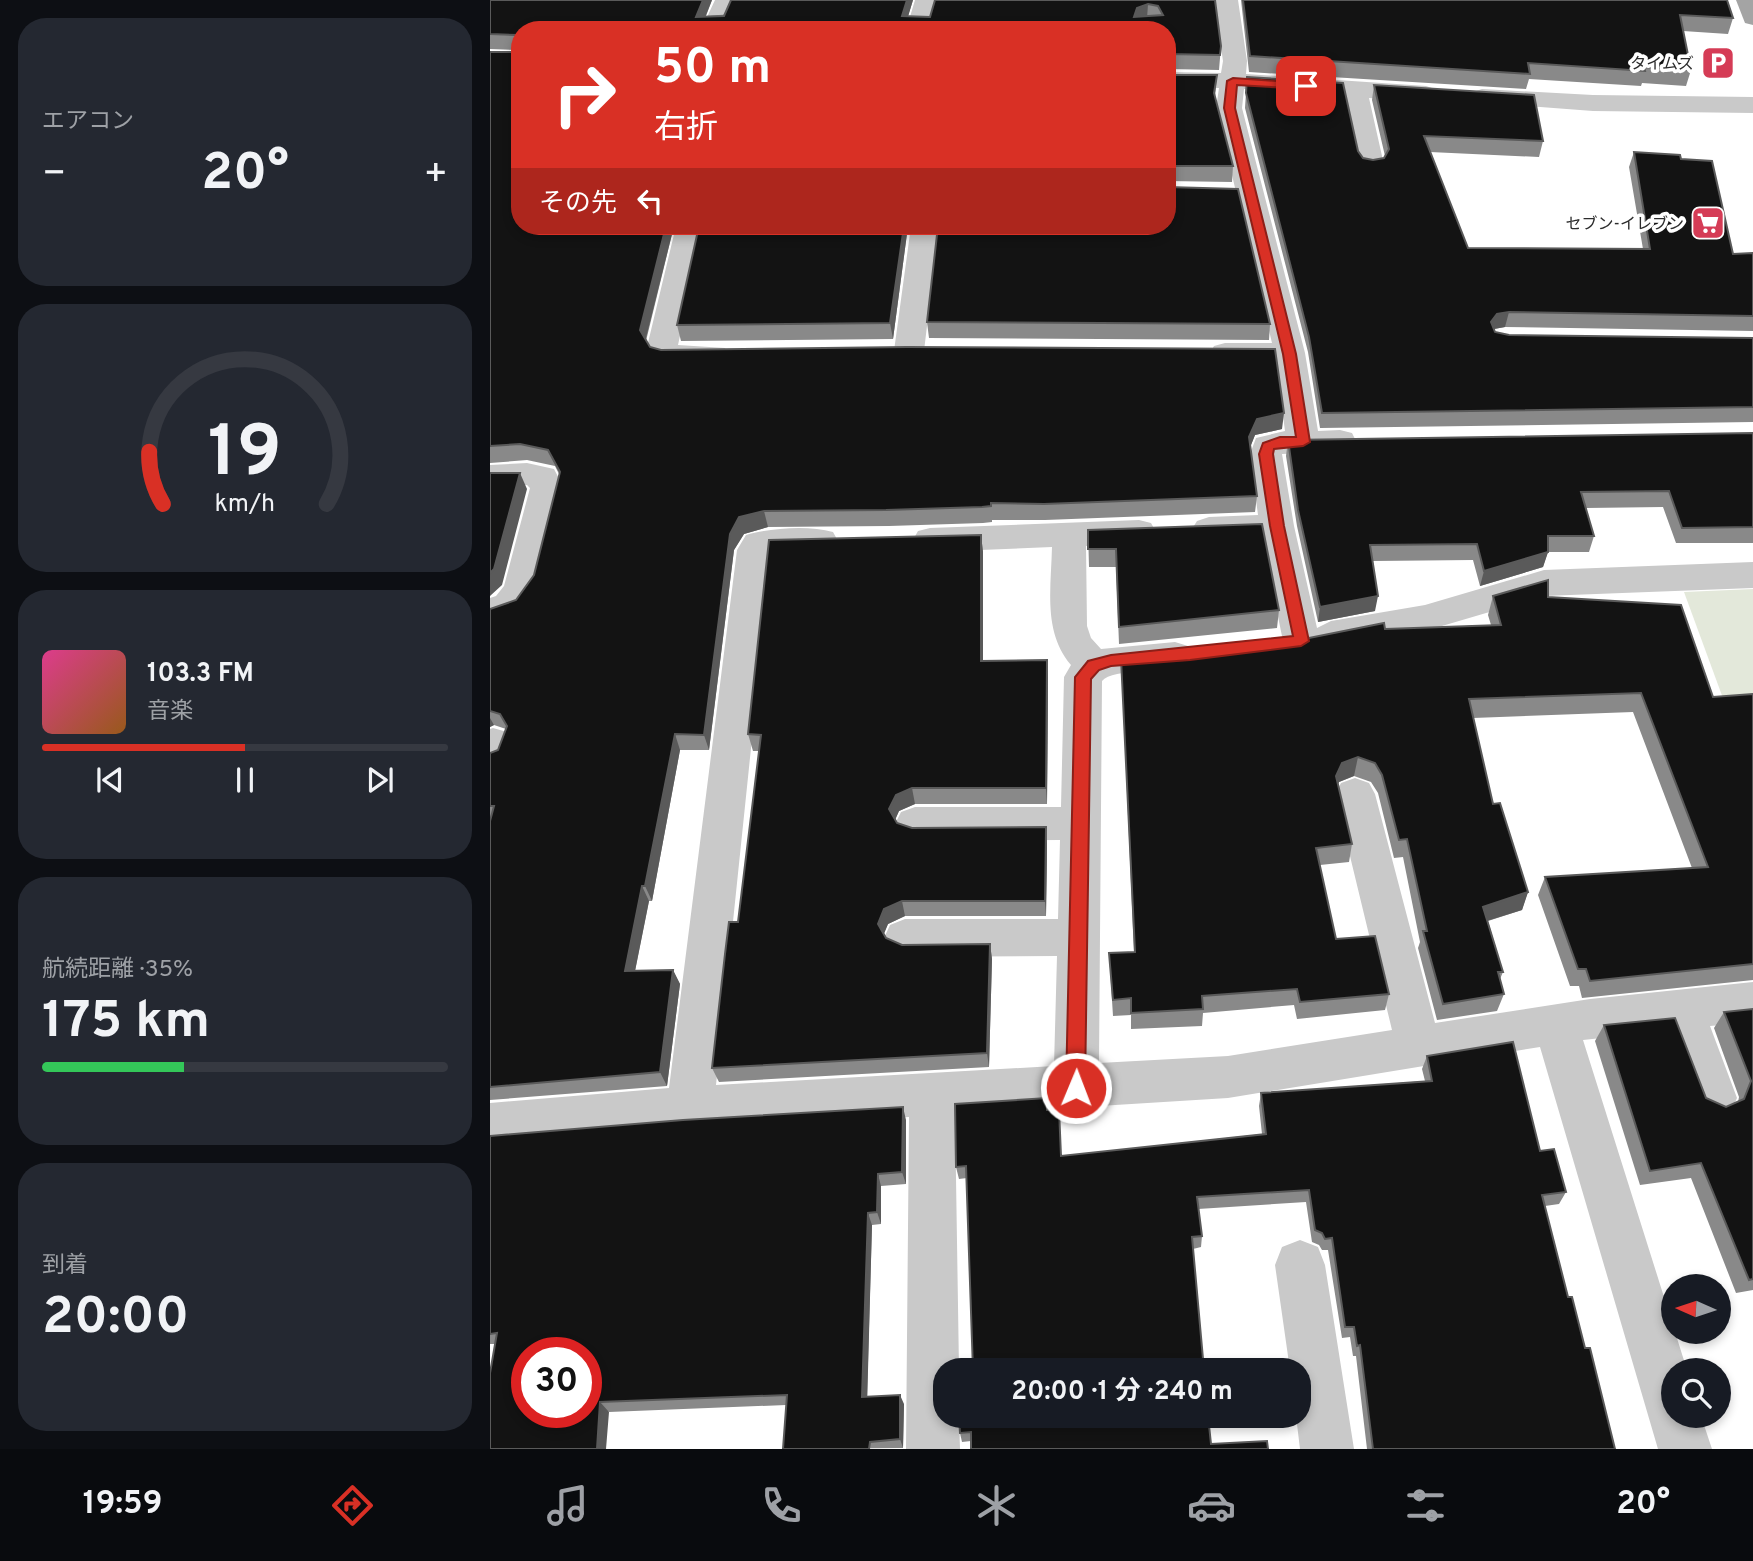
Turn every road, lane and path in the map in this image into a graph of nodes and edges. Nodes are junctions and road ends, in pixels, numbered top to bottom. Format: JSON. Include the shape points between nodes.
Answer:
{"nodes":[{"id":1,"x":727,"y":0,"type":"edge"},
{"id":2,"x":927,"y":0,"type":"edge"},
{"id":3,"x":1226,"y":0,"type":"edge"},
{"id":4,"x":717,"y":21,"type":"edge"},
{"id":5,"x":921,"y":21,"type":"edge"},
{"id":6,"x":1176,"y":80,"type":"edge"},
{"id":7,"x":1233,"y":81,"type":"junction"},
{"id":8,"x":1355,"y":89,"type":"junction"},
{"id":9,"x":1753,"y":105,"type":"edge"},
{"id":10,"x":1371,"y":165,"type":"edge"},
{"id":11,"x":688,"y":235,"type":"edge"},
{"id":12,"x":924,"y":235,"type":"edge"},
{"id":13,"x":909,"y":351,"type":"edge"},
{"id":14,"x":1196,"y":353,"type":"edge"},
{"id":15,"x":744,"y":354,"type":"edge"},
{"id":16,"x":1290,"y":354,"type":"junction"},
{"id":17,"x":1371,"y":441,"type":"edge"},
{"id":18,"x":1303,"y":442,"type":"junction"},
{"id":19,"x":490,"y":476,"type":"edge"},
{"id":20,"x":1277,"y":526,"type":"junction"},
{"id":21,"x":1069,"y":535,"type":"junction"},
{"id":22,"x":902,"y":540,"type":"edge"},
{"id":23,"x":849,"y":541,"type":"edge"},
{"id":24,"x":1753,"y":575,"type":"edge"},
{"id":25,"x":490,"y":613,"type":"edge"},
{"id":26,"x":1204,"y":653,"type":"edge"},
{"id":27,"x":1094,"y":665,"type":"junction"},
{"id":28,"x":1355,"y":794,"type":"dead end"},
{"id":29,"x":1080,"y":823,"type":"junction"},
{"id":30,"x":915,"y":824,"type":"dead end"},
{"id":31,"x":1078,"y":937,"type":"junction"},
{"id":32,"x":905,"y":938,"type":"dead end"},
{"id":33,"x":1753,"y":1002,"type":"edge"},
{"id":34,"x":1681,"y":1009,"type":"junction"},
{"id":35,"x":1556,"y":1025,"type":"junction"},
{"id":36,"x":1419,"y":1048,"type":"junction"},
{"id":37,"x":1076,"y":1088,"type":"junction"},
{"id":38,"x":932,"y":1096,"type":"junction"},
{"id":39,"x":1714,"y":1098,"type":"edge"},
{"id":40,"x":690,"y":1108,"type":"junction"},
{"id":41,"x":490,"y":1125,"type":"edge"},
{"id":42,"x":1300,"y":1265,"type":"dead end"},
{"id":43,"x":1661,"y":1370,"type":"edge"},
{"id":44,"x":1679,"y":1428,"type":"edge"},
{"id":45,"x":933,"y":1449,"type":"edge"},
{"id":46,"x":1327,"y":1449,"type":"edge"},
{"id":47,"x":1685,"y":1449,"type":"edge"}],
"edges":[{"from":1,"to":4,"type":"street"},
{"from":2,"to":5,"type":"street"},
{"from":3,"to":7,"type":"street","via":[[1235,61]]},
{"from":6,"to":7,"type":"street"},
{"from":7,"to":8,"type":"street"},
{"from":7,"to":16,"type":"street","via":[[1229,108],[1235,194]]},
{"from":8,"to":9,"type":"street","via":[[1562,102]]},
{"from":8,"to":10,"type":"street"},
{"from":11,"to":15,"type":"street","via":[[662,347],[675,356]]},
{"from":12,"to":13,"type":"street"},
{"from":14,"to":16,"type":"street"},
{"from":16,"to":18,"type":"street"},
{"from":17,"to":18,"type":"street"},
{"from":18,"to":20,"type":"street","via":[[1268,446]]},
{"from":19,"to":25,"type":"street","via":[[542,477],[547,488],[521,590],[509,605]]},
{"from":20,"to":21,"type":"street"},
{"from":20,"to":24,"type":"street","via":[[1287,642],[1425,618],[1544,583]]},
{"from":21,"to":22,"type":"street"},
{"from":21,"to":27,"type":"street","via":[[1069,626],[1078,651]]},
{"from":23,"to":40,"type":"street","via":[[768,542],[754,550]]},
{"from":26,"to":27,"type":"street"},
{"from":27,"to":29,"type":"street","via":[[1083,677]]},
{"from":28,"to":36,"type":"street"},
{"from":29,"to":30,"type":"street"},
{"from":29,"to":31,"type":"street"},
{"from":31,"to":32,"type":"street"},
{"from":31,"to":37,"type":"street"},
{"from":33,"to":34,"type":"street"},
{"from":34,"to":35,"type":"street"},
{"from":34,"to":39,"type":"street"},
{"from":35,"to":36,"type":"street"},
{"from":35,"to":43,"type":"street"},
{"from":36,"to":37,"type":"street","via":[[1228,1077]]},
{"from":37,"to":38,"type":"street"},
{"from":38,"to":40,"type":"street"},
{"from":38,"to":45,"type":"street"},
{"from":40,"to":41,"type":"street"},
{"from":42,"to":46,"type":"street"},
{"from":44,"to":47,"type":"street"}]}
